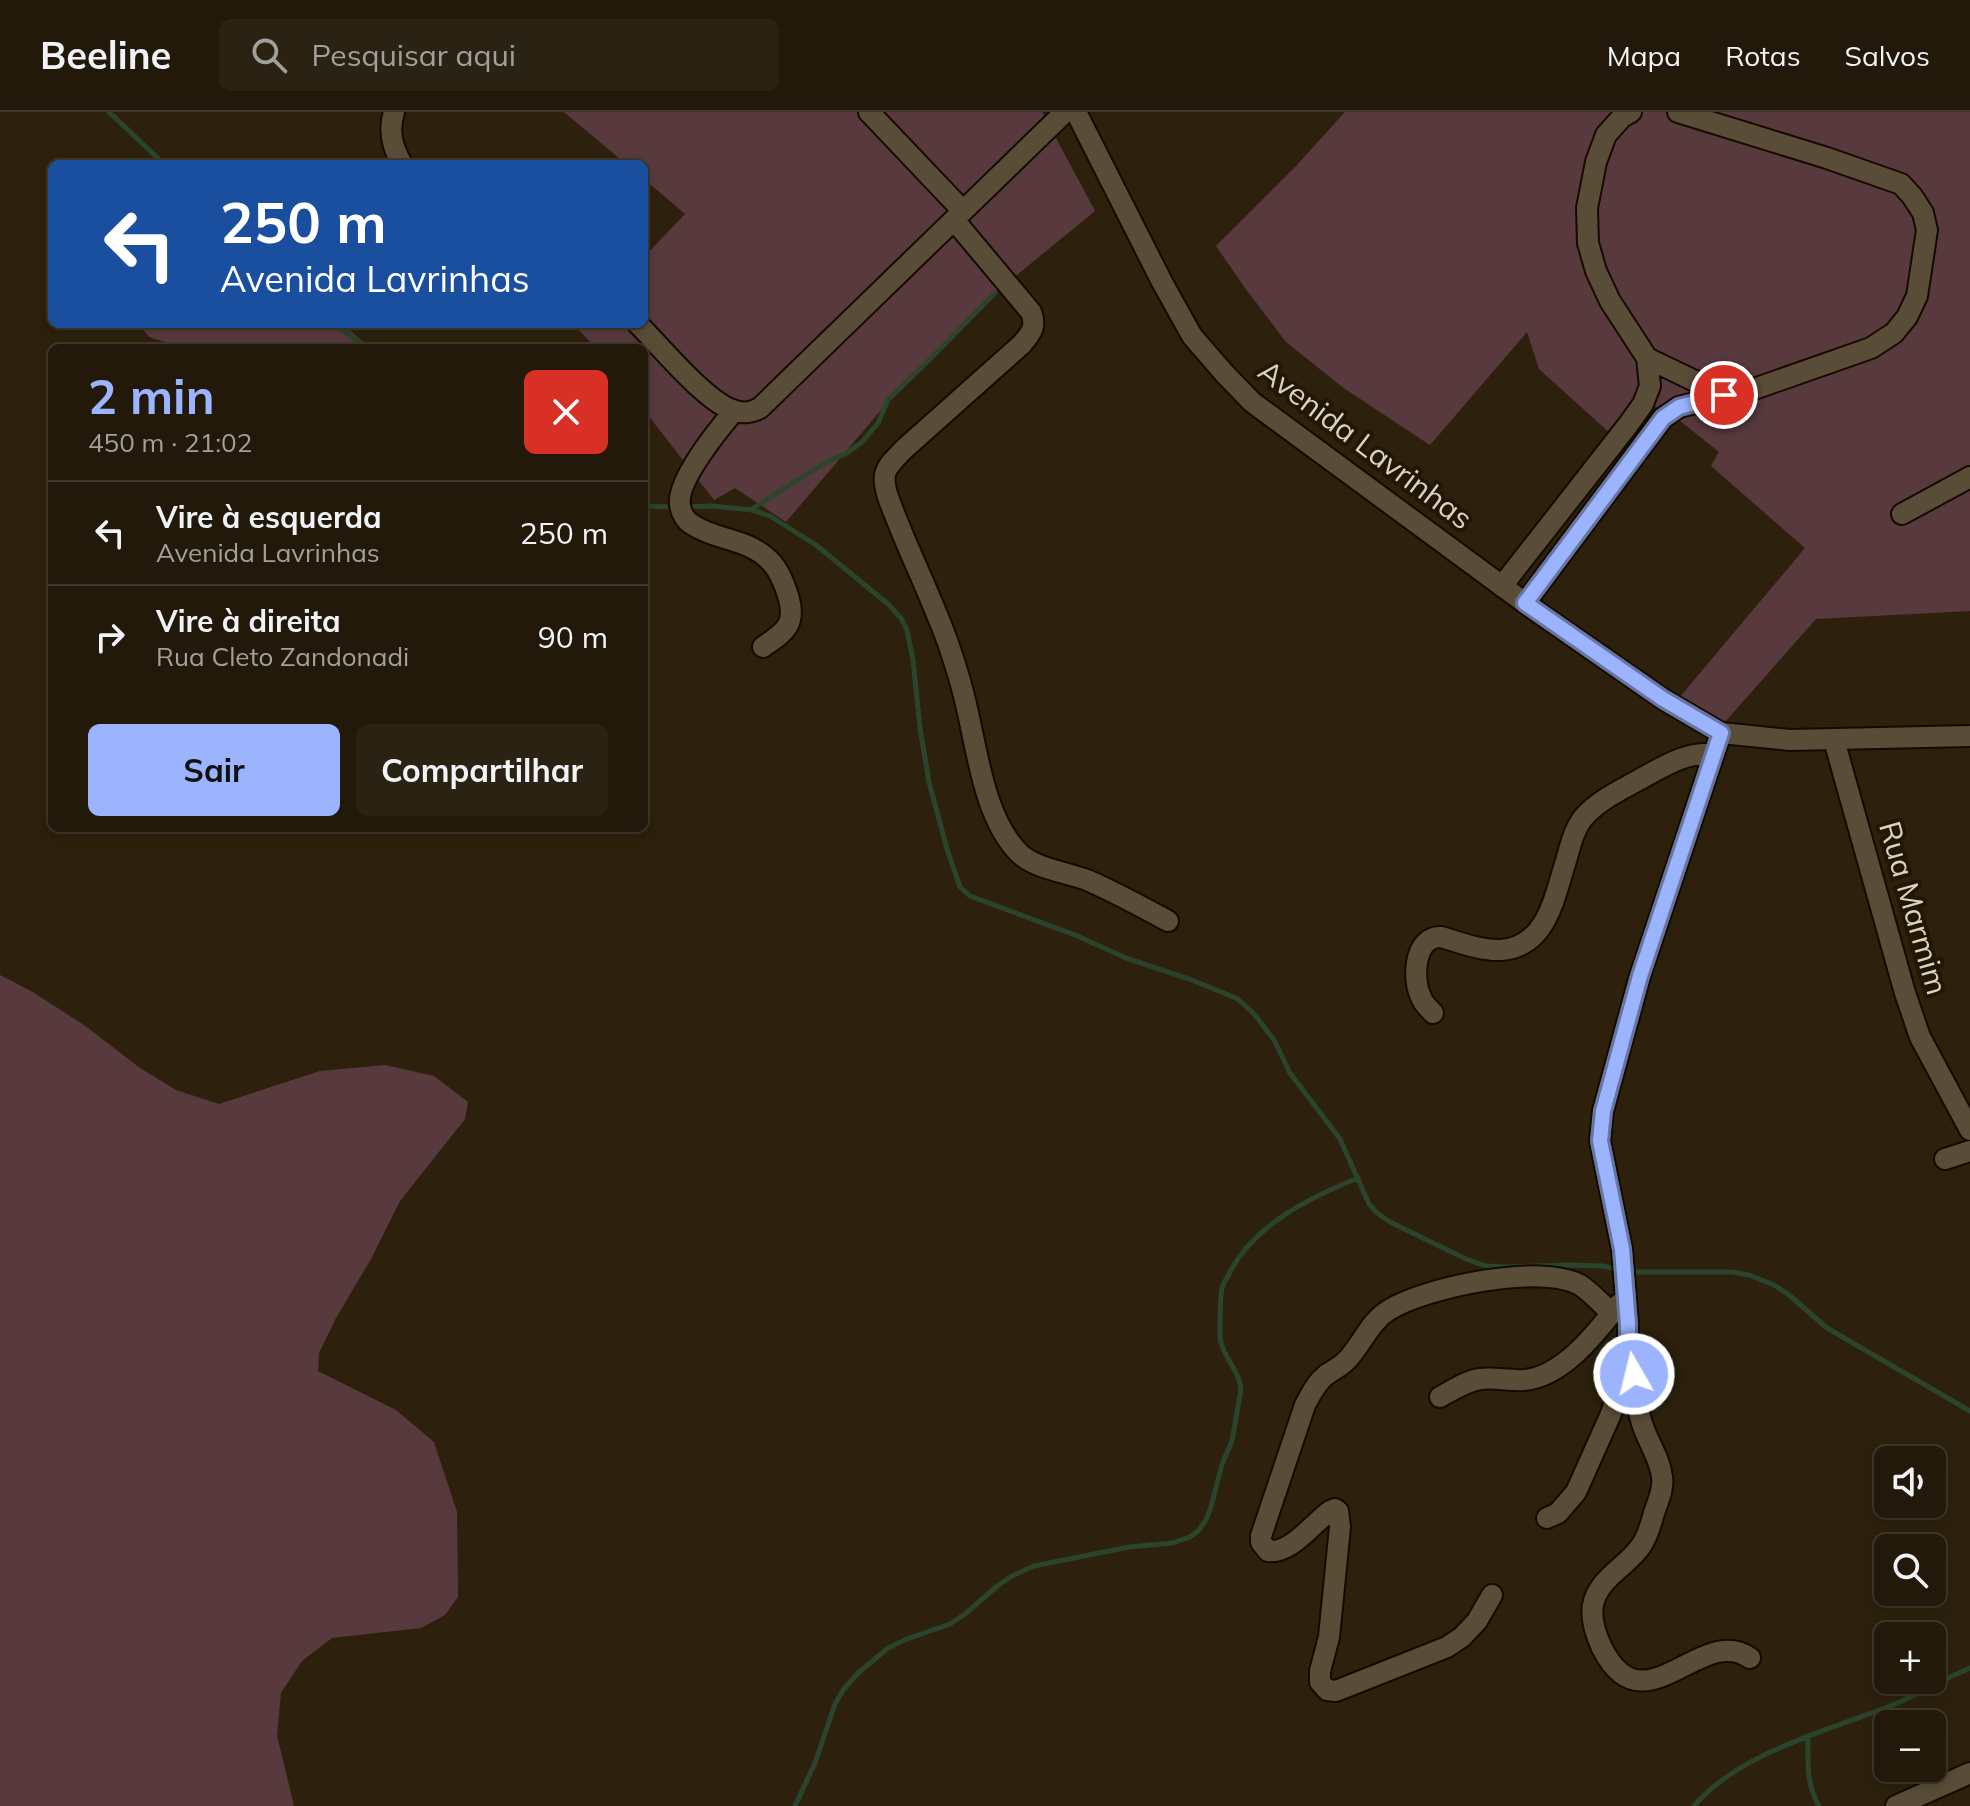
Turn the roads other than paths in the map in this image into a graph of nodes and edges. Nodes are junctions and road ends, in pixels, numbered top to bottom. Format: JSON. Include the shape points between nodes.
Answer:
{"nodes":[{"id":1,"x":394,"y":112,"type":"edge"},
{"id":2,"x":869,"y":112,"type":"edge"},
{"id":3,"x":1065,"y":112,"type":"edge"},
{"id":4,"x":1076,"y":112,"type":"edge"},
{"id":5,"x":1631,"y":112,"type":"edge"},
{"id":6,"x":1678,"y":112,"type":"edge"},
{"id":7,"x":400,"y":160,"type":"edge"},
{"id":8,"x":958,"y":215,"type":"junction"},
{"id":9,"x":642,"y":328,"type":"edge"},
{"id":10,"x":1647,"y":358,"type":"junction"},
{"id":11,"x":1724,"y":395,"type":"junction"},
{"id":12,"x":734,"y":411,"type":"junction"},
{"id":13,"x":1970,"y":477,"type":"edge"},
{"id":14,"x":1902,"y":514,"type":"dead end"},
{"id":15,"x":1502,"y":586,"type":"junction"},
{"id":16,"x":1525,"y":603,"type":"junction"},
{"id":17,"x":763,"y":647,"type":"dead end"},
{"id":18,"x":1721,"y":733,"type":"junction"},
{"id":19,"x":1970,"y":736,"type":"edge"},
{"id":20,"x":1834,"y":740,"type":"junction"},
{"id":21,"x":1712,"y":754,"type":"junction"},
{"id":22,"x":1168,"y":921,"type":"dead end"},
{"id":23,"x":1433,"y":1013,"type":"dead end"},
{"id":24,"x":1970,"y":1130,"type":"edge"},
{"id":25,"x":1970,"y":1151,"type":"edge"},
{"id":26,"x":1945,"y":1159,"type":"dead end"},
{"id":27,"x":1627,"y":1295,"type":"junction"},
{"id":28,"x":1611,"y":1313,"type":"junction"},
{"id":29,"x":1628,"y":1348,"type":"junction"},
{"id":30,"x":1440,"y":1397,"type":"dead end"},
{"id":31,"x":1547,"y":1518,"type":"dead end"},
{"id":32,"x":1492,"y":1595,"type":"dead end"},
{"id":33,"x":1750,"y":1658,"type":"dead end"},
{"id":34,"x":1970,"y":1773,"type":"edge"},
{"id":35,"x":1896,"y":1806,"type":"edge"}],
"edges":[{"from":1,"to":7,"type":"street","via":[[390,134]]},
{"from":2,"to":8,"type":"street"},
{"from":3,"to":8,"type":"street"},
{"from":4,"to":15,"type":"street","name":"Avenida Lavrinhas","via":[[1192,336],[1224,373],[1252,402]]},
{"from":5,"to":10,"type":"street","via":[[1606,135],[1596,162],[1587,208],[1588,243],[1610,301]]},
{"from":6,"to":11,"type":"street","via":[[1901,184],[1923,213],[1927,230],[1917,296],[1894,333],[1871,348]]},
{"from":8,"to":12,"type":"street","via":[[760,408]]},
{"from":8,"to":22,"type":"street","via":[[1031,312],[1034,326],[1022,344],[903,450],[888,466],[883,483],[948,645],[984,781],[1012,844],[1031,861],[1089,881]]},
{"from":9,"to":12,"type":"street","via":[[701,388]]},
{"from":10,"to":11,"type":"street"},
{"from":10,"to":15,"type":"street","via":[[1650,386],[1643,404]]},
{"from":11,"to":16,"type":"street","via":[[1679,407],[1663,418]]},
{"from":12,"to":17,"type":"street","via":[[700,455],[680,498],[682,514],[693,525],[751,547],[777,568],[792,620]]},
{"from":13,"to":14,"type":"street"},
{"from":15,"to":16,"type":"street","name":"Avenida Lavrinhas"},
{"from":16,"to":18,"type":"street","name":"Avenida Lavrinhas"},
{"from":18,"to":20,"type":"street"},
{"from":18,"to":21,"type":"street"},
{"from":19,"to":20,"type":"street"},
{"from":20,"to":24,"type":"street","name":"Rua Marmim","via":[[1920,1037]]},
{"from":21,"to":23,"type":"street","via":[[1690,754],[1653,772],[1583,819],[1547,918],[1529,942],[1499,951],[1435,936],[1428,940],[1418,956],[1417,974],[1419,995]]},
{"from":21,"to":27,"type":"street","via":[[1640,976],[1603,1111],[1600,1141]]},
{"from":25,"to":26,"type":"street"},
{"from":27,"to":28,"type":"street"},
{"from":27,"to":29,"type":"street"},
{"from":28,"to":30,"type":"street","via":[[1575,1354],[1545,1373],[1526,1380],[1483,1378]]},
{"from":28,"to":32,"type":"street","via":[[1580,1285],[1545,1276],[1465,1283],[1432,1292],[1379,1318],[1349,1358],[1313,1389],[1305,1405],[1261,1542],[1268,1551],[1278,1551],[1330,1511],[1338,1511],[1329,1637],[1320,1671],[1327,1690],[1356,1685],[1447,1647],[1477,1621]]},
{"from":29,"to":31,"type":"street","via":[[1620,1389],[1576,1492]]},
{"from":29,"to":33,"type":"street","via":[[1638,1408],[1662,1487],[1642,1544],[1594,1599],[1600,1643],[1615,1668],[1640,1682],[1724,1651]]},
{"from":34,"to":35,"type":"street"}]}
